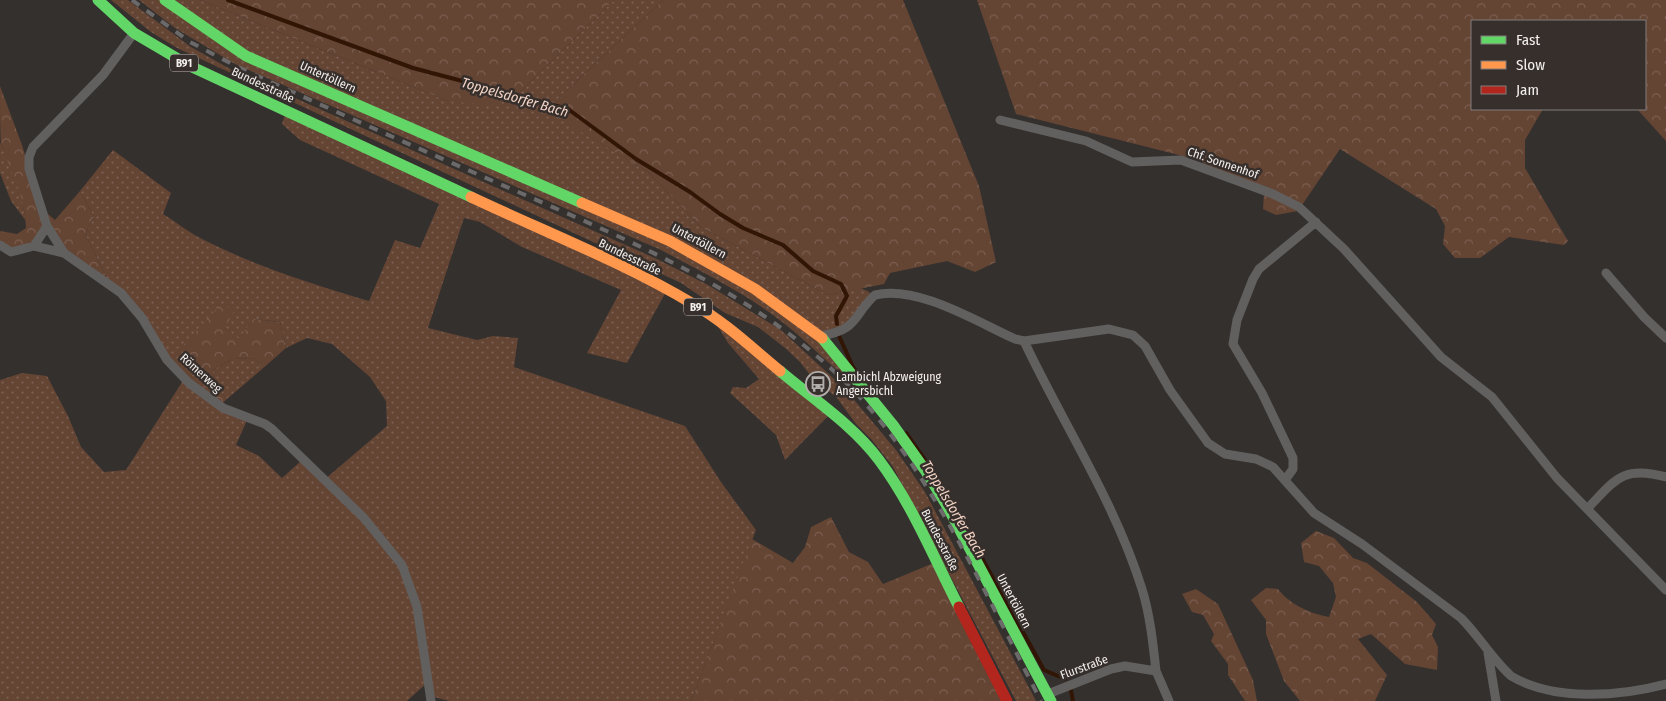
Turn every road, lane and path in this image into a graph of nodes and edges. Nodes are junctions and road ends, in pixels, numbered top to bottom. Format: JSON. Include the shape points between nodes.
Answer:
{"nodes":[{"id":1,"x":98,"y":0,"type":"edge"},
{"id":2,"x":165,"y":0,"type":"edge"},
{"id":3,"x":134,"y":33,"type":"junction"},
{"id":4,"x":1000,"y":120,"type":"dead end"},
{"id":5,"x":1316,"y":222,"type":"junction"},
{"id":6,"x":47,"y":226,"type":"junction"},
{"id":7,"x":0,"y":245,"type":"edge"},
{"id":8,"x":34,"y":246,"type":"junction"},
{"id":9,"x":64,"y":253,"type":"junction"},
{"id":10,"x":1606,"y":273,"type":"dead end"},
{"id":11,"x":820,"y":336,"type":"junction"},
{"id":12,"x":1666,"y":338,"type":"edge"},
{"id":13,"x":1024,"y":341,"type":"junction"},
{"id":14,"x":1666,"y":477,"type":"edge"},
{"id":15,"x":1285,"y":480,"type":"junction"},
{"id":16,"x":1587,"y":509,"type":"junction"},
{"id":17,"x":1666,"y":590,"type":"edge"},
{"id":18,"x":1488,"y":652,"type":"junction"},
{"id":19,"x":1156,"y":671,"type":"junction"},
{"id":20,"x":1666,"y":684,"type":"edge"},
{"id":21,"x":1049,"y":697,"type":"edge"},
{"id":22,"x":431,"y":701,"type":"edge"},
{"id":23,"x":1006,"y":701,"type":"edge"},
{"id":24,"x":1168,"y":701,"type":"edge"},
{"id":25,"x":1496,"y":701,"type":"edge"}],
"edges":[{"from":1,"to":3,"type":"main road","name":"Bundesstraße","number":"B91"},
{"from":2,"to":11,"type":"main road","name":"Untertöllern","via":[[221,42],[246,56],[670,241],[755,289]]},
{"from":3,"to":6,"type":"street","name":"Römerweg","via":[[103,75],[33,147],[29,169]]},
{"from":3,"to":23,"type":"main road","name":"Bundesstraße","number":"B91","via":[[229,85],[648,280],[694,304],[730,329],[852,431],[878,459],[900,492]]},
{"from":4,"to":5,"type":"street","name":"Chf. Sonnenhof","via":[[1086,141],[1132,162],[1181,160],[1273,194],[1299,207]]},
{"from":5,"to":15,"type":"street","via":[[1259,269],[1234,333],[1235,350],[1262,393],[1293,458],[1293,469]]},
{"from":5,"to":16,"type":"street","name":"Chf. Sonnenhof","via":[[1441,357],[1492,397],[1557,478]]},
{"from":6,"to":8,"type":"street"},
{"from":6,"to":9,"type":"street","name":"Römerweg"},
{"from":7,"to":8,"type":"street","via":[[11,252]]},
{"from":8,"to":9,"type":"street"},
{"from":9,"to":22,"type":"street","name":"Römerweg","via":[[121,293],[142,318],[168,360],[189,383],[223,408],[272,429],[382,537],[402,565],[417,607]]},
{"from":10,"to":12,"type":"street"},
{"from":11,"to":13,"type":"street","via":[[849,326],[875,295],[893,293],[947,308]]},
{"from":11,"to":21,"type":"main road","name":"Untertöllern","via":[[893,424],[925,470]]},
{"from":13,"to":15,"type":"street","via":[[1109,330],[1133,334],[1145,346],[1170,390],[1208,443],[1233,457],[1263,461]]},
{"from":13,"to":19,"type":"street","via":[[1092,470],[1128,549],[1142,590]]},
{"from":14,"to":16,"type":"street","via":[[1644,472],[1628,474],[1611,484]]},
{"from":15,"to":18,"type":"street","via":[[1314,513],[1362,544],[1461,618]]},
{"from":16,"to":17,"type":"street","name":"Chf. Sonnenhof"},
{"from":18,"to":20,"type":"street","via":[[1522,685],[1552,698],[1592,699]]},
{"from":18,"to":25,"type":"street"},
{"from":19,"to":21,"type":"street","name":"Flurstraße","via":[[1125,666],[1111,669]]},
{"from":19,"to":24,"type":"street"}]}
